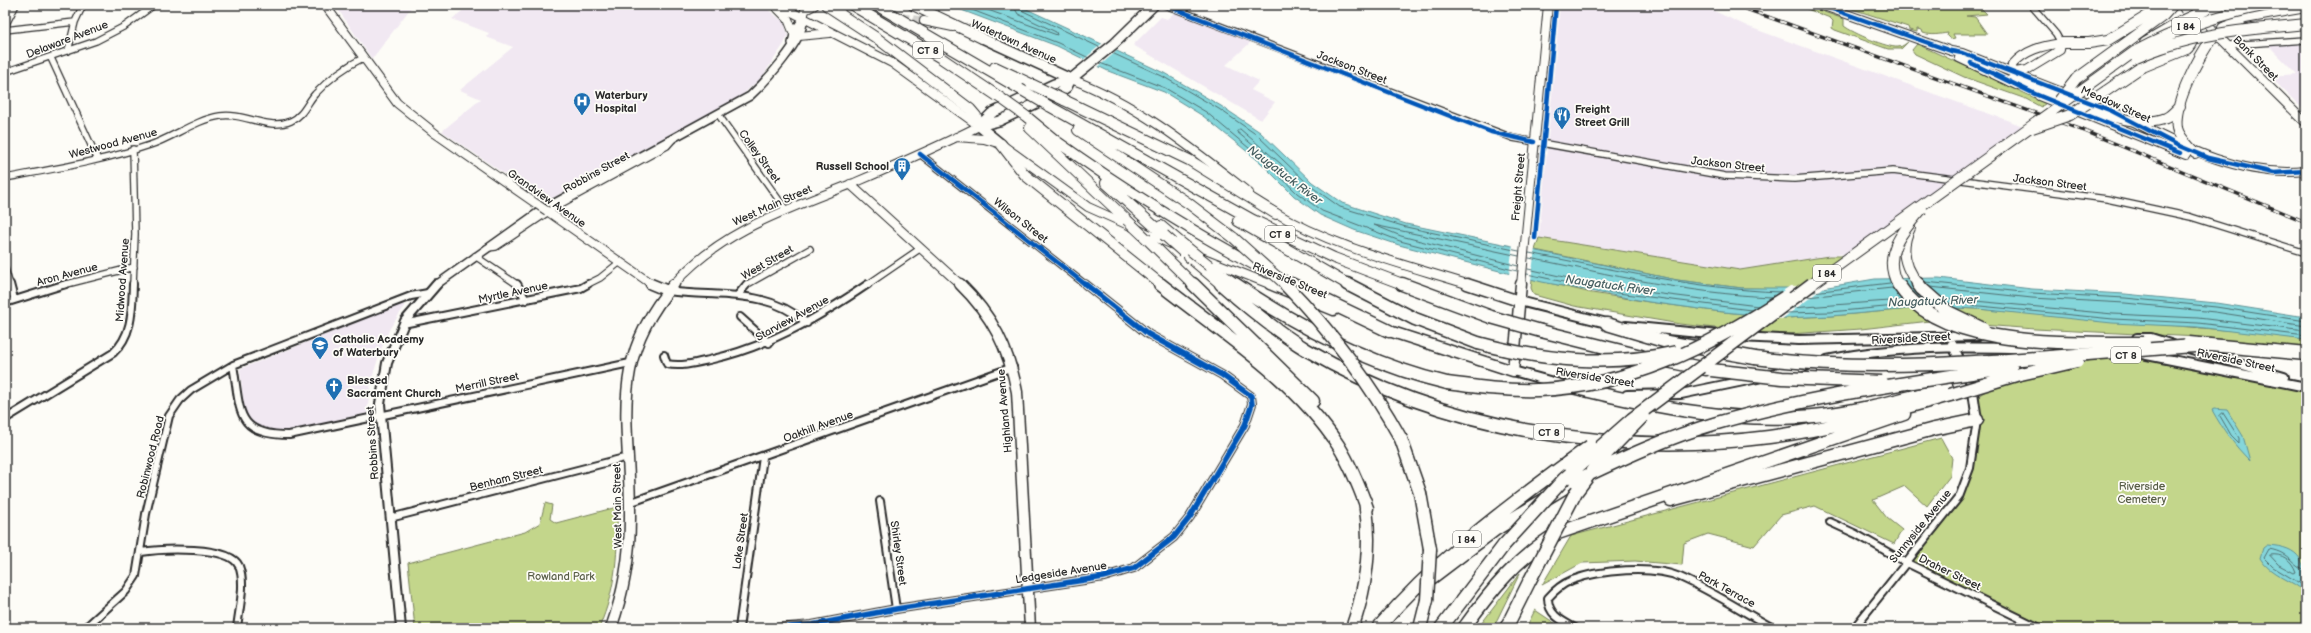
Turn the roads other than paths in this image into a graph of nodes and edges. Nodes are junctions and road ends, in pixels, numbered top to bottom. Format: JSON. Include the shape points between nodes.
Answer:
{"nodes":[{"id":1,"x":16,"y":5,"type":"edge"},
{"id":2,"x":83,"y":5,"type":"edge"},
{"id":3,"x":154,"y":5,"type":"edge"},
{"id":4,"x":325,"y":5,"type":"edge"},
{"id":5,"x":774,"y":5,"type":"edge"},
{"id":6,"x":778,"y":5,"type":"edge"},
{"id":7,"x":815,"y":5,"type":"edge"},
{"id":8,"x":852,"y":5,"type":"edge"},
{"id":9,"x":876,"y":5,"type":"edge"},
{"id":10,"x":913,"y":5,"type":"edge"},
{"id":11,"x":1154,"y":5,"type":"edge"},
{"id":12,"x":1165,"y":5,"type":"edge"},
{"id":13,"x":1548,"y":5,"type":"edge"},
{"id":14,"x":1821,"y":5,"type":"edge"},
{"id":15,"x":2030,"y":5,"type":"edge"},
{"id":16,"x":2164,"y":5,"type":"edge"},
{"id":17,"x":2173,"y":5,"type":"edge"},
{"id":18,"x":2183,"y":5,"type":"edge"},
{"id":19,"x":2194,"y":5,"type":"edge"},
{"id":20,"x":2222,"y":5,"type":"edge"},
{"id":21,"x":2268,"y":5,"type":"edge"},
{"id":22,"x":833,"y":7,"type":"edge"},
{"id":23,"x":2306,"y":7,"type":"edge"},
{"id":24,"x":803,"y":19,"type":"junction"},
{"id":25,"x":924,"y":21,"type":"tunnel mouth"},
{"id":26,"x":75,"y":22,"type":"junction"},
{"id":27,"x":905,"y":22,"type":"junction"},
{"id":28,"x":2306,"y":24,"type":"edge"},
{"id":29,"x":5,"y":26,"type":"edge"},
{"id":30,"x":5,"y":30,"type":"edge"},
{"id":31,"x":796,"y":35,"type":"junction"},
{"id":32,"x":836,"y":35,"type":"junction"},
{"id":33,"x":982,"y":38,"type":"junction"},
{"id":34,"x":2306,"y":40,"type":"edge"},
{"id":35,"x":2060,"y":42,"type":"junction"},
{"id":36,"x":2229,"y":45,"type":"junction"},
{"id":37,"x":68,"y":51,"type":"junction"},
{"id":38,"x":51,"y":58,"type":"junction"},
{"id":39,"x":363,"y":58,"type":"junction"},
{"id":40,"x":2112,"y":66,"type":"junction"},
{"id":41,"x":5,"y":72,"type":"edge"},
{"id":42,"x":2012,"y":77,"type":"junction"},
{"id":43,"x":1071,"y":79,"type":"junction"},
{"id":44,"x":2180,"y":106,"type":"junction"},
{"id":45,"x":1048,"y":107,"type":"junction"},
{"id":46,"x":2053,"y":108,"type":"junction"},
{"id":47,"x":718,"y":114,"type":"junction"},
{"id":48,"x":1025,"y":119,"type":"junction"},
{"id":49,"x":2133,"y":121,"type":"junction"},
{"id":50,"x":2306,"y":122,"type":"edge"},
{"id":51,"x":979,"y":126,"type":"junction"},
{"id":52,"x":2023,"y":130,"type":"junction"},
{"id":53,"x":956,"y":137,"type":"junction"},
{"id":54,"x":674,"y":138,"type":"junction"},
{"id":55,"x":1056,"y":141,"type":"junction"},
{"id":56,"x":1534,"y":142,"type":"junction"},
{"id":57,"x":1001,"y":144,"type":"junction"},
{"id":58,"x":133,"y":149,"type":"junction"},
{"id":59,"x":2195,"y":153,"type":"junction"},
{"id":60,"x":920,"y":154,"type":"junction"},
{"id":61,"x":1135,"y":155,"type":"junction"},
{"id":62,"x":97,"y":158,"type":"junction"},
{"id":63,"x":2306,"y":171,"type":"edge"},
{"id":64,"x":2274,"y":173,"type":"junction"},
{"id":65,"x":5,"y":178,"type":"edge"},
{"id":66,"x":850,"y":184,"type":"junction"},
{"id":67,"x":1117,"y":193,"type":"junction"},
{"id":68,"x":1930,"y":198,"type":"junction"},
{"id":69,"x":786,"y":210,"type":"junction"},
{"id":70,"x":547,"y":211,"type":"junction"},
{"id":71,"x":1276,"y":214,"type":"junction"},
{"id":72,"x":486,"y":248,"type":"junction"},
{"id":73,"x":921,"y":248,"type":"junction"},
{"id":74,"x":810,"y":249,"type":"dead end"},
{"id":75,"x":2306,"y":253,"type":"edge"},
{"id":76,"x":475,"y":256,"type":"junction"},
{"id":77,"x":1845,"y":260,"type":"junction"},
{"id":78,"x":620,"y":262,"type":"junction"},
{"id":79,"x":134,"y":267,"type":"junction"},
{"id":80,"x":5,"y":269,"type":"edge"},
{"id":81,"x":668,"y":291,"type":"junction"},
{"id":82,"x":428,"y":293,"type":"junction"},
{"id":83,"x":737,"y":296,"type":"junction"},
{"id":84,"x":14,"y":300,"type":"junction"},
{"id":85,"x":526,"y":300,"type":"junction"},
{"id":86,"x":1519,"y":301,"type":"junction"},
{"id":87,"x":5,"y":303,"type":"edge"},
{"id":88,"x":1109,"y":304,"type":"joint"},
{"id":89,"x":740,"y":317,"type":"dead end"},
{"id":90,"x":806,"y":323,"type":"junction"},
{"id":91,"x":403,"y":324,"type":"junction"},
{"id":92,"x":1606,"y":324,"type":"junction"},
{"id":93,"x":1388,"y":331,"type":"junction"},
{"id":94,"x":1947,"y":335,"type":"junction"},
{"id":95,"x":768,"y":343,"type":"junction"},
{"id":96,"x":2196,"y":346,"type":"junction"},
{"id":97,"x":1953,"y":347,"type":"junction"},
{"id":98,"x":664,"y":355,"type":"dead end"},
{"id":99,"x":2082,"y":355,"type":"junction"},
{"id":100,"x":2306,"y":355,"type":"edge"},
{"id":101,"x":630,"y":363,"type":"junction"},
{"id":102,"x":233,"y":365,"type":"junction"},
{"id":103,"x":1013,"y":367,"type":"junction"},
{"id":104,"x":1513,"y":372,"type":"junction"},
{"id":105,"x":1908,"y":382,"type":"junction"},
{"id":106,"x":2306,"y":383,"type":"edge"},
{"id":107,"x":1563,"y":385,"type":"junction"},
{"id":108,"x":2306,"y":386,"type":"edge"},
{"id":109,"x":1950,"y":393,"type":"junction"},
{"id":110,"x":1648,"y":407,"type":"junction"},
{"id":111,"x":380,"y":415,"type":"junction"},
{"id":112,"x":5,"y":419,"type":"edge"},
{"id":113,"x":1977,"y":420,"type":"junction"},
{"id":114,"x":763,"y":456,"type":"junction"},
{"id":115,"x":628,"y":457,"type":"junction"},
{"id":116,"x":880,"y":500,"type":"dead end"},
{"id":117,"x":629,"y":504,"type":"junction"},
{"id":118,"x":1367,"y":508,"type":"junction"},
{"id":119,"x":390,"y":518,"type":"junction"},
{"id":120,"x":1830,"y":522,"type":"dead end"},
{"id":121,"x":1576,"y":526,"type":"junction"},
{"id":122,"x":141,"y":552,"type":"junction"},
{"id":123,"x":1905,"y":562,"type":"junction"},
{"id":124,"x":1027,"y":588,"type":"junction"},
{"id":125,"x":1398,"y":604,"type":"junction"},
{"id":126,"x":896,"y":609,"type":"junction"},
{"id":127,"x":812,"y":626,"type":"edge"},
{"id":128,"x":85,"y":628,"type":"edge"},
{"id":129,"x":237,"y":628,"type":"edge"},
{"id":130,"x":401,"y":628,"type":"edge"},
{"id":131,"x":611,"y":628,"type":"edge"},
{"id":132,"x":739,"y":628,"type":"edge"},
{"id":133,"x":778,"y":628,"type":"edge"},
{"id":134,"x":1030,"y":628,"type":"edge"},
{"id":135,"x":1352,"y":628,"type":"edge"},
{"id":136,"x":1378,"y":628,"type":"edge"},
{"id":137,"x":1420,"y":628,"type":"edge"},
{"id":138,"x":1441,"y":628,"type":"edge"},
{"id":139,"x":1464,"y":628,"type":"edge"},
{"id":140,"x":1506,"y":628,"type":"edge"},
{"id":141,"x":1575,"y":628,"type":"edge"},
{"id":142,"x":1773,"y":628,"type":"edge"},
{"id":143,"x":1854,"y":628,"type":"edge"},
{"id":144,"x":2040,"y":628,"type":"edge"}],
"edges":[{"from":1,"to":29,"type":"street"},
{"from":2,"to":26,"type":"street"},
{"from":3,"to":37,"type":"street","name":"Delaware Avenue","via":[[110,34]]},
{"from":4,"to":39,"type":"main road","name":"Grandview Avenue"},
{"from":5,"to":31,"type":"main road","via":[[788,19]]},
{"from":6,"to":24,"type":"main road"},
{"from":7,"to":24,"type":"main road","via":[[805,10]]},
{"from":8,"to":48,"type":"highway","number":"CT 8","bridge":true,"via":[[941,58],[1002,99]]},
{"from":9,"to":27,"type":"highway","number":"CT 8"},
{"from":10,"to":33,"type":"highway"},
{"from":11,"to":43,"type":"main road","name":"West Main Street","via":[[1119,40]]},
{"from":12,"to":56,"type":"street","name":"Jackson Street","via":[[1495,133]]},
{"from":13,"to":56,"type":"main road","name":"Freight Street"},
{"from":14,"to":42,"type":"main road","name":"Meadow Street","via":[[1951,51],[1959,57]]},
{"from":15,"to":35,"type":"street"},
{"from":16,"to":35,"type":"highway","via":[[2108,40]]},
{"from":17,"to":46,"type":"highway","bridge":true,"via":[[2163,16],[2076,79]]},
{"from":18,"to":52,"type":"highway","bridge":true,"via":[[2195,26],[2196,37],[2194,43],[2183,52],[2135,71],[2070,115]]},
{"from":19,"to":36,"type":"main road","name":"Bank Street","via":[[2211,29]]},
{"from":20,"to":46,"type":"highway","number":"I 84","bridge":true,"via":[[2182,21],[2152,38]]},
{"from":21,"to":40,"type":"highway","number":"I 84","bridge":true,"via":[[2220,15],[2176,30]]},
{"from":22,"to":51,"type":"highway","via":[[970,108]]},
{"from":23,"to":44,"type":"highway","bridge":true,"via":[[2245,18],[2223,28],[2205,49]]},
{"from":24,"to":31,"type":"street","via":[[804,25]]},
{"from":24,"to":32,"type":"main road"},
{"from":25,"to":33,"type":"main road","name":"Watertown Avenue","via":[[956,28]]},
{"from":26,"to":30,"type":"street"},
{"from":26,"to":37,"type":"street"},
{"from":27,"to":45,"type":"highway","number":"CT 8","bridge":true},
{"from":27,"to":71,"type":"highway","bridge":true,"via":[[1189,160]]},
{"from":28,"to":40,"type":"highway","bridge":true,"via":[[2254,29],[2184,41]]},
{"from":31,"to":32,"type":"main road"},
{"from":31,"to":47,"type":"street","name":"Robbins Street","via":[[758,90]]},
{"from":32,"to":51,"type":"main road","via":[[902,70]]},
{"from":33,"to":43,"type":"main road","name":"Watertown Avenue"},
{"from":34,"to":36,"type":"street"},
{"from":35,"to":42,"type":"main road","via":[[2060,50]]},
{"from":35,"to":42,"type":"main road","via":[[2023,55],[2012,65]]},
{"from":36,"to":50,"type":"main road","name":"Bank Street"},
{"from":37,"to":38,"type":"street","name":"Delaware Avenue"},
{"from":38,"to":41,"type":"street","name":"Delaware Avenue"},
{"from":38,"to":62,"type":"street"},
{"from":39,"to":58,"type":"street","name":"Westwood Avenue","via":[[334,73],[294,120],[269,125],[233,115],[220,116]]},
{"from":39,"to":70,"type":"main road","name":"Grandview Avenue","bridge":true,"via":[[397,103],[436,134]]},
{"from":40,"to":68,"type":"highway","number":"I 84","bridge":true},
{"from":42,"to":49,"type":"highway","via":[[2111,116]]},
{"from":42,"to":64,"type":"main road","name":"Meadow Street","via":[[2058,103],[2209,164],[2251,174],[2268,176]]},
{"from":43,"to":51,"type":"main road","name":"West Main Street","via":[[1068,86],[1060,92],[999,121]]},
{"from":43,"to":71,"type":"main road","name":"Riverside Street","via":[[1103,93],[1165,130]]},
{"from":44,"to":49,"type":"highway","via":[[2162,118]]},
{"from":44,"to":59,"type":"highway","via":[[2176,121],[2177,130]]},
{"from":45,"to":61,"type":"highway","number":"CT 8"},
{"from":45,"to":137,"type":"highway","bridge":true,"via":[[1234,238],[1295,293],[1334,335],[1370,384],[1401,439],[1423,501],[1430,549],[1427,600]]},
{"from":46,"to":52,"type":"highway","number":"I 84","bridge":true},
{"from":47,"to":54,"type":"street","name":"Robbins Street"},
{"from":47,"to":69,"type":"street","name":"Colley Street"},
{"from":48,"to":55,"type":"highway","number":"CT 8"},
{"from":48,"to":118,"type":"highway","bridge":true,"via":[[1323,412],[1350,455]]},
{"from":49,"to":59,"type":"main road","name":"Meadow Street"},
{"from":51,"to":53,"type":"main road","name":"West Main Street"},
{"from":51,"to":57,"type":"main road","name":"Riverside Street"},
{"from":52,"to":68,"type":"highway","number":"I 84","bridge":true},
{"from":53,"to":57,"type":"main road","via":[[984,139]]},
{"from":53,"to":60,"type":"main road","name":"West Main Street"},
{"from":54,"to":70,"type":"street","name":"Robbins Street","via":[[667,146]]},
{"from":54,"to":72,"type":"street","name":"Robbins Street","via":[[556,201]]},
{"from":55,"to":67,"type":"highway","number":"CT 8"},
{"from":55,"to":93,"type":"highway","via":[[1142,200],[1235,256]]},
{"from":56,"to":75,"type":"street","name":"Jackson Street","via":[[1731,176],[1794,179],[1893,172],[2107,199],[2186,216]]},
{"from":56,"to":86,"type":"main road","name":"Freight Street"},
{"from":57,"to":93,"type":"main road","name":"Riverside Street","via":[[1062,190],[1100,213]]},
{"from":57,"to":118,"type":"highway","via":[[1026,175],[1049,196],[1306,403],[1346,456]]},
{"from":58,"to":62,"type":"street","name":"Westwood Avenue"},
{"from":58,"to":79,"type":"street","name":"Midwood Avenue"},
{"from":59,"to":64,"type":"main road","name":"Meadow Street","via":[[2225,163]]},
{"from":60,"to":66,"type":"main road","name":"West Main Street"},
{"from":60,"to":88,"type":"street","name":"Wilson Street"},
{"from":61,"to":77,"type":"highway","bridge":true,"via":[[1144,165],[1350,286],[1403,312],[1478,343],[1525,355],[1571,362],[1621,362],[1667,355],[1705,342],[1738,327]]},
{"from":61,"to":105,"type":"highway","number":"CT 8","bridge":true,"via":[[1238,213],[1307,246],[1491,317],[1618,352],[1711,370],[1782,378]]},
{"from":62,"to":65,"type":"street","name":"Westwood Avenue"},
{"from":63,"to":64,"type":"main road","name":"Meadow Street"},
{"from":66,"to":69,"type":"main road","name":"West Main Street"},
{"from":66,"to":73,"type":"main road","name":"Highland Avenue"},
{"from":67,"to":77,"type":"highway","bridge":true,"via":[[1210,266],[1261,300],[1344,348],[1387,367],[1447,384],[1488,390],[1542,391],[1581,387],[1632,375],[1671,361],[1723,336]]},
{"from":67,"to":109,"type":"highway","number":"CT 8","bridge":true,"via":[[1265,321],[1332,364],[1381,387],[1429,405],[1466,415],[1525,428],[1617,440],[1677,443],[1736,440],[1822,428]]},
{"from":68,"to":77,"type":"highway","number":"I 84","bridge":true},
{"from":68,"to":96,"type":"highway","bridge":true,"via":[[1899,238],[1891,264],[1902,291],[1929,314],[1955,327],[1996,336]]},
{"from":68,"to":100,"type":"highway","bridge":true,"via":[[1904,239],[1906,265],[1915,281],[1948,312],[1985,330],[2013,336],[2195,343]]},
{"from":69,"to":81,"type":"main road","name":"West Main Street","via":[[751,225],[720,244],[692,266]]},
{"from":70,"to":72,"type":"street","name":"Robbins Street","via":[[496,247]]},
{"from":70,"to":78,"type":"main road","name":"Grandview Avenue"},
{"from":71,"to":86,"type":"main road","name":"Riverside Street","via":[[1324,238]]},
{"from":72,"to":76,"type":"street","name":"Robbins Street"},
{"from":73,"to":90,"type":"street","name":"Starview Avenue"},
{"from":73,"to":103,"type":"main road","name":"Highland Avenue","via":[[984,308],[1000,333]]},
{"from":74,"to":83,"type":"street","name":"West Street","via":[[747,284]]},
{"from":76,"to":82,"type":"street","name":"Robbins Street"},
{"from":76,"to":85,"type":"street","via":[[519,286]]},
{"from":77,"to":110,"type":"highway","number":"I 84","bridge":true},
{"from":77,"to":125,"type":"highway","number":"I 84","bridge":true,"via":[[1507,506],[1440,561]]},
{"from":78,"to":81,"type":"main road","name":"Grandview Avenue","via":[[652,285]]},
{"from":78,"to":85,"type":"street","name":"Myrtle Avenue","via":[[600,278],[581,288]]},
{"from":79,"to":84,"type":"street","name":"Aron Avenue"},
{"from":79,"to":112,"type":"street","name":"Midwood Avenue","via":[[132,314],[122,345]]},
{"from":80,"to":84,"type":"street"},
{"from":81,"to":83,"type":"street","name":"Grandview Avenue"},
{"from":81,"to":101,"type":"main road","name":"West Main Street","via":[[644,326]]},
{"from":82,"to":91,"type":"street","name":"Robbins Street"},
{"from":82,"to":102,"type":"street","name":"Robinwood Road","via":[[411,296]]},
{"from":83,"to":90,"type":"street","name":"Grandview Avenue","via":[[776,301],[794,311]]},
{"from":84,"to":87,"type":"street","name":"Aron Avenue"},
{"from":85,"to":91,"type":"street","name":"Myrtle Avenue"},
{"from":86,"to":92,"type":"street","name":"Riverside Street"},
{"from":86,"to":104,"type":"main road","name":"Freight Street"},
{"from":88,"to":124,"type":"street","name":"Ledgeside Avenue","via":[[1148,334],[1222,375],[1250,396],[1252,404],[1244,425],[1190,516],[1174,537],[1156,552],[1134,568],[1104,577]]},
{"from":89,"to":95,"type":"street"},
{"from":90,"to":95,"type":"street","name":"Starview Avenue"},
{"from":91,"to":111,"type":"street","name":"Robbins Street","via":[[394,341],[384,373]]},
{"from":92,"to":94,"type":"street","name":"Riverside Street","via":[[1782,341]]},
{"from":92,"to":99,"type":"highway","bridge":true,"via":[[1667,342],[1804,364],[1877,366]]},
{"from":93,"to":104,"type":"main road","name":"Riverside Street"},
{"from":94,"to":97,"type":"street","name":"Sunnyside Avenue"},
{"from":94,"to":106,"type":"street","name":"Riverside Street","via":[[2151,338]]},
{"from":95,"to":98,"type":"street","name":"Starview Avenue","via":[[732,356],[679,364],[667,364]]},
{"from":96,"to":99,"type":"highway","number":"CT 8","bridge":true},
{"from":96,"to":100,"type":"highway","number":"CT 8","bridge":true},
{"from":97,"to":107,"type":"street","name":"Riverside Street","via":[[1863,353],[1681,394],[1622,395]]},
{"from":97,"to":108,"type":"street","name":"Riverside Street","via":[[2129,352]]},
{"from":97,"to":113,"type":"street","name":"Sunnyside Avenue","via":[[1972,385]]},
{"from":99,"to":105,"type":"highway","number":"CT 8","bridge":true},
{"from":100,"to":109,"type":"highway","number":"CT 8","bridge":true,"via":[[2142,353],[2085,360]]},
{"from":101,"to":111,"type":"street","name":"Merrill Street"},
{"from":101,"to":115,"type":"main road","name":"West Main Street","via":[[626,390]]},
{"from":102,"to":111,"type":"street","name":"Merrill Street","via":[[239,406],[245,424],[255,432],[269,436],[289,435]]},
{"from":102,"to":122,"type":"street","name":"Robinwood Road","via":[[191,390],[169,416],[146,514]]},
{"from":103,"to":114,"type":"street","name":"Oakhill Avenue"},
{"from":103,"to":124,"type":"main road","name":"Highland Avenue","via":[[1017,392]]},
{"from":104,"to":107,"type":"street","name":"Riverside Street"},
{"from":105,"to":125,"type":"highway","bridge":true,"via":[[1800,402],[1717,424],[1636,452],[1575,481],[1496,529]]},
{"from":107,"to":109,"type":"highway","via":[[1677,410],[1762,419],[1828,415]]},
{"from":109,"to":121,"type":"highway"},
{"from":110,"to":138,"type":"highway","number":"I 84","bridge":true,"via":[[1575,468],[1537,506]]},
{"from":110,"to":140,"type":"highway","bridge":true,"via":[[1640,421],[1600,460],[1576,492]]},
{"from":111,"to":119,"type":"street","name":"Robbins Street"},
{"from":113,"to":121,"type":"highway","via":[[1934,429]]},
{"from":113,"to":123,"type":"street","name":"Sunnyside Avenue","via":[[1970,468],[1964,488]]},
{"from":114,"to":117,"type":"street","name":"Oakhill Avenue"},
{"from":114,"to":132,"type":"street","name":"Lake Street"},
{"from":115,"to":117,"type":"main road","name":"West Main Street"},
{"from":115,"to":119,"type":"street","name":"Benham Street"},
{"from":116,"to":126,"type":"street","name":"Shirley Street"},
{"from":117,"to":131,"type":"main road","name":"West Main Street","via":[[630,546],[627,577]]},
{"from":118,"to":135,"type":"highway","via":[[1370,544],[1367,579]]},
{"from":119,"to":130,"type":"street","name":"Robbins Street"},
{"from":120,"to":123,"type":"street","name":"Draher Street"},
{"from":121,"to":139,"type":"highway","via":[[1543,541],[1516,562]]},
{"from":122,"to":128,"type":"street","name":"Robinwood Road","via":[[136,576],[126,591]]},
{"from":122,"to":129,"type":"street","via":[[156,549],[232,557],[239,565],[241,579]]},
{"from":123,"to":143,"type":"street","name":"Sunnyside Avenue"},
{"from":123,"to":144,"type":"street","name":"Draher Street"},
{"from":124,"to":126,"type":"street","name":"Ledgeside Avenue"},
{"from":124,"to":134,"type":"main road","name":"Highland Avenue"},
{"from":125,"to":136,"type":"highway","number":"I 84"},
{"from":126,"to":127,"type":"street","name":"Ledgeside Avenue"},
{"from":127,"to":133,"type":"street","name":"Ledgeside Avenue"},
{"from":141,"to":142,"type":"street","name":"Park Terrace","via":[[1554,616],[1548,604],[1551,593],[1577,579],[1636,571],[1669,572],[1690,581]]}]}
